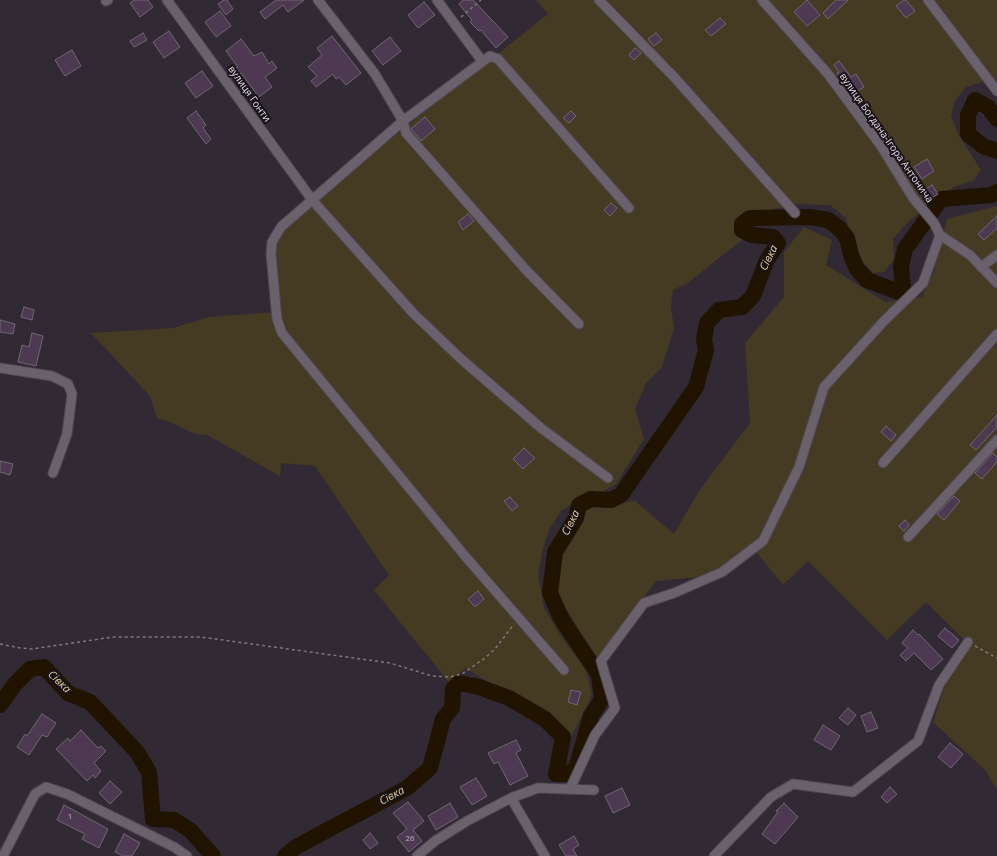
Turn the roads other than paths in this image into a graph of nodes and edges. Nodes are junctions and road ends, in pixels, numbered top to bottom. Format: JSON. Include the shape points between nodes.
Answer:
{"nodes":[{"id":1,"x":167,"y":0,"type":"edge"},
{"id":2,"x":318,"y":0,"type":"edge"},
{"id":3,"x":436,"y":0,"type":"edge"},
{"id":4,"x":599,"y":0,"type":"edge"},
{"id":5,"x":762,"y":0,"type":"edge"},
{"id":6,"x":928,"y":0,"type":"edge"},
{"id":7,"x":482,"y":62,"type":"junction"},
{"id":8,"x":997,"y":91,"type":"edge"},
{"id":9,"x":403,"y":121,"type":"junction"},
{"id":10,"x":312,"y":201,"type":"junction"},
{"id":11,"x":629,"y":208,"type":"dead end"},
{"id":12,"x":795,"y":213,"type":"dead end"},
{"id":13,"x":940,"y":235,"type":"junction"},
{"id":14,"x":997,"y":255,"type":"edge"},
{"id":15,"x":981,"y":267,"type":"junction"},
{"id":16,"x":997,"y":283,"type":"edge"},
{"id":17,"x":579,"y":324,"type":"dead end"},
{"id":18,"x":997,"y":334,"type":"edge"},
{"id":19,"x":0,"y":368,"type":"edge"},
{"id":20,"x":997,"y":440,"type":"edge"},
{"id":21,"x":884,"y":463,"type":"dead end"},
{"id":22,"x":54,"y":473,"type":"dead end"},
{"id":23,"x":608,"y":478,"type":"dead end"},
{"id":24,"x":908,"y":537,"type":"dead end"},
{"id":25,"x":968,"y":642,"type":"road end"},
{"id":26,"x":564,"y":670,"type":"dead end"},
{"id":27,"x":570,"y":789,"type":"junction"},
{"id":28,"x":594,"y":790,"type":"dead end"},
{"id":29,"x":511,"y":798,"type":"junction"},
{"id":30,"x":3,"y":856,"type":"edge"},
{"id":31,"x":187,"y":856,"type":"edge"},
{"id":32,"x":417,"y":856,"type":"edge"},
{"id":33,"x":545,"y":856,"type":"edge"},
{"id":34,"x":714,"y":856,"type":"edge"}],
"edges":[{"from":1,"to":10,"type":"street","name":"вулиця Гонти"},
{"from":2,"to":9,"type":"street","via":[[375,74]]},
{"from":3,"to":7,"type":"street"},
{"from":4,"to":12,"type":"street","via":[[675,78]]},
{"from":5,"to":13,"type":"street","name":"вулиця Богдана-Ігора Антонича","via":[[828,74],[881,146],[913,198],[934,223]]},
{"from":6,"to":8,"type":"street"},
{"from":7,"to":9,"type":"street"},
{"from":7,"to":11,"type":"street","via":[[490,56],[498,59]]},
{"from":9,"to":10,"type":"street"},
{"from":9,"to":17,"type":"street","via":[[406,133],[526,270]]},
{"from":10,"to":23,"type":"street","name":"вулиця Гонти","via":[[413,313],[460,358],[541,428]]},
{"from":10,"to":26,"type":"street","via":[[281,227],[272,242],[277,318],[282,333],[465,556]]},
{"from":13,"to":15,"type":"street","name":"вулиця Богдана-Ігора Антонича","via":[[970,255]]},
{"from":13,"to":27,"type":"street","via":[[923,283],[882,322],[824,387],[799,467],[763,541],[722,572],[644,603],[601,661],[615,708],[595,735]]},
{"from":14,"to":15,"type":"street"},
{"from":15,"to":16,"type":"street","name":"вулиця Богдана-Ігора Антонича"},
{"from":18,"to":21,"type":"street"},
{"from":19,"to":22,"type":"street","via":[[52,376],[68,384],[72,394],[67,434]]},
{"from":20,"to":24,"type":"street"},
{"from":25,"to":34,"type":"street","via":[[939,685],[918,741],[853,792],[793,784],[771,797]]},
{"from":27,"to":28,"type":"street"},
{"from":27,"to":29,"type":"street","via":[[538,788]]},
{"from":29,"to":32,"type":"street","via":[[467,821]]},
{"from":29,"to":33,"type":"street"},
{"from":30,"to":31,"type":"street","via":[[35,794],[46,787],[74,798],[174,847]]}]}
